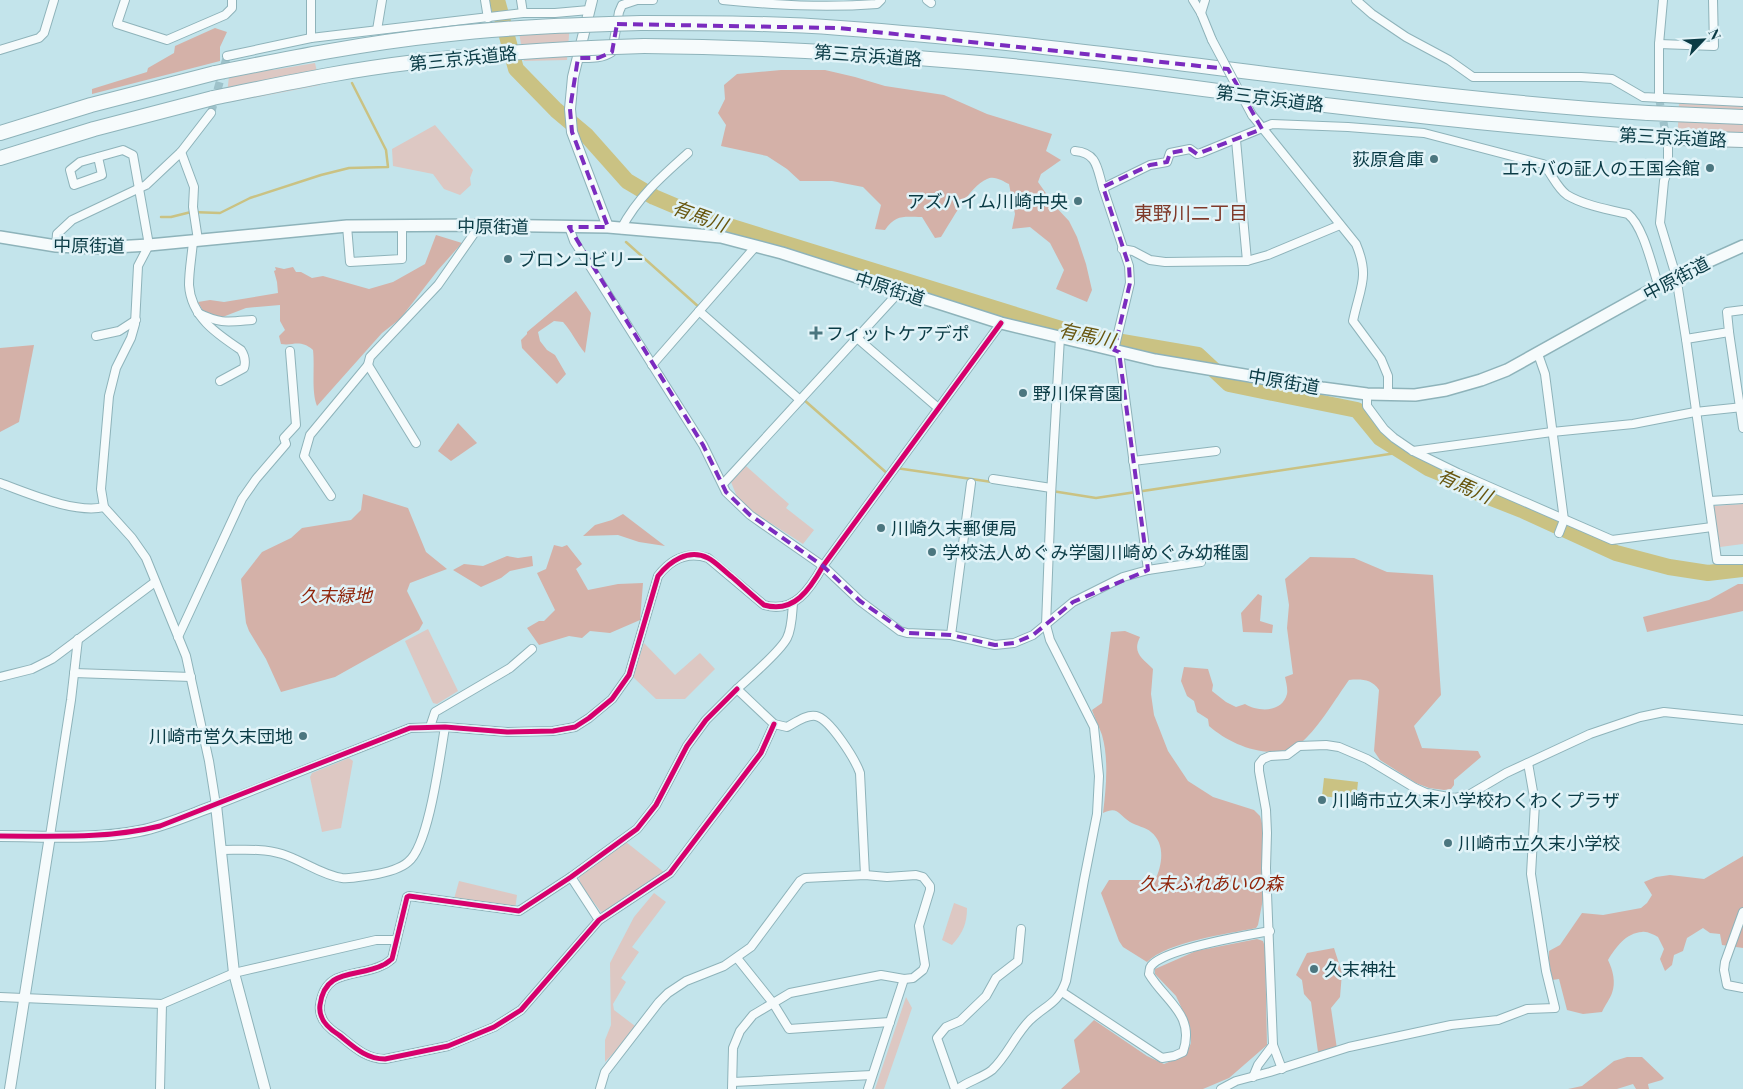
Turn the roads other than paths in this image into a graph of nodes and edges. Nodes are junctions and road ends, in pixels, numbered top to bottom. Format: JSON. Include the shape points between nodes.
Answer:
{"nodes":[{"id":1,"x":54,"y":0,"type":"edge"},
{"id":2,"x":125,"y":0,"type":"edge"},
{"id":3,"x":232,"y":0,"type":"edge"},
{"id":4,"x":311,"y":0,"type":"edge"},
{"id":5,"x":382,"y":0,"type":"edge"},
{"id":6,"x":485,"y":0,"type":"edge"},
{"id":7,"x":521,"y":0,"type":"edge"},
{"id":8,"x":653,"y":0,"type":"edge"},
{"id":9,"x":723,"y":0,"type":"edge"},
{"id":10,"x":881,"y":0,"type":"edge"},
{"id":11,"x":1193,"y":0,"type":"edge"},
{"id":12,"x":1205,"y":0,"type":"edge"},
{"id":13,"x":1356,"y":0,"type":"edge"},
{"id":14,"x":1663,"y":0,"type":"edge"},
{"id":15,"x":1713,"y":0,"type":"edge"},
{"id":16,"x":591,"y":5,"type":"edge"},
{"id":17,"x":524,"y":13,"type":"junction"},
{"id":18,"x":1201,"y":13,"type":"junction"},
{"id":19,"x":488,"y":18,"type":"junction"},
{"id":20,"x":377,"y":30,"type":"junction"},
{"id":21,"x":311,"y":38,"type":"junction"},
{"id":22,"x":1659,"y":44,"type":"junction"},
{"id":23,"x":0,"y":50,"type":"edge"},
{"id":24,"x":227,"y":56,"type":"dead end"},
{"id":25,"x":578,"y":58,"type":"junction"},
{"id":26,"x":1659,"y":98,"type":"junction"},
{"id":27,"x":1743,"y":102,"type":"edge"},
{"id":28,"x":211,"y":113,"type":"tunnel mouth"},
{"id":29,"x":1743,"y":117,"type":"edge"},
{"id":30,"x":1262,"y":129,"type":"junction"},
{"id":31,"x":0,"y":133,"type":"edge"},
{"id":32,"x":1236,"y":140,"type":"junction"},
{"id":33,"x":1743,"y":140,"type":"edge"},
{"id":34,"x":1668,"y":148,"type":"tunnel mouth"},
{"id":35,"x":1075,"y":151,"type":"dead end"},
{"id":36,"x":181,"y":152,"type":"junction"},
{"id":37,"x":688,"y":153,"type":"dead end"},
{"id":38,"x":98,"y":157,"type":"junction"},
{"id":39,"x":0,"y":158,"type":"edge"},
{"id":40,"x":1103,"y":188,"type":"junction"},
{"id":41,"x":139,"y":189,"type":"junction"},
{"id":42,"x":480,"y":225,"type":"junction"},
{"id":43,"x":1340,"y":225,"type":"junction"},
{"id":44,"x":347,"y":226,"type":"junction"},
{"id":45,"x":402,"y":226,"type":"junction"},
{"id":46,"x":569,"y":227,"type":"junction"},
{"id":47,"x":608,"y":227,"type":"junction"},
{"id":48,"x":621,"y":229,"type":"junction"},
{"id":49,"x":2,"y":240,"type":"edge"},
{"id":50,"x":196,"y":241,"type":"junction"},
{"id":51,"x":149,"y":245,"type":"junction"},
{"id":52,"x":56,"y":246,"type":"junction"},
{"id":53,"x":756,"y":246,"type":"junction"},
{"id":54,"x":1743,"y":246,"type":"edge"},
{"id":55,"x":1122,"y":249,"type":"junction"},
{"id":56,"x":1246,"y":261,"type":"junction"},
{"id":57,"x":1676,"y":276,"type":"junction"},
{"id":58,"x":1659,"y":287,"type":"junction"},
{"id":59,"x":900,"y":291,"type":"junction"},
{"id":60,"x":1743,"y":310,"type":"edge"},
{"id":61,"x":700,"y":311,"type":"junction"},
{"id":62,"x":198,"y":313,"type":"junction"},
{"id":63,"x":136,"y":320,"type":"junction"},
{"id":64,"x":252,"y":320,"type":"dead end"},
{"id":65,"x":1001,"y":323,"type":"junction"},
{"id":66,"x":1729,"y":332,"type":"junction"},
{"id":67,"x":96,"y":336,"type":"dead end"},
{"id":68,"x":1060,"y":337,"type":"junction"},
{"id":69,"x":856,"y":338,"type":"junction"},
{"id":70,"x":1686,"y":339,"type":"junction"},
{"id":71,"x":1116,"y":349,"type":"junction"},
{"id":72,"x":290,"y":351,"type":"dead end"},
{"id":73,"x":1538,"y":354,"type":"junction"},
{"id":74,"x":368,"y":365,"type":"junction"},
{"id":75,"x":652,"y":365,"type":"junction"},
{"id":76,"x":220,"y":381,"type":"dead end"},
{"id":77,"x":1367,"y":394,"type":"junction"},
{"id":78,"x":1388,"y":395,"type":"junction"},
{"id":79,"x":800,"y":400,"type":"junction"},
{"id":80,"x":1742,"y":407,"type":"edge"},
{"id":81,"x":938,"y":408,"type":"junction"},
{"id":82,"x":1695,"y":412,"type":"junction"},
{"id":83,"x":1743,"y":428,"type":"edge"},
{"id":84,"x":1552,"y":432,"type":"junction"},
{"id":85,"x":416,"y":443,"type":"dead end"},
{"id":86,"x":1216,"y":450,"type":"dead end"},
{"id":87,"x":1413,"y":451,"type":"junction"},
{"id":88,"x":1133,"y":461,"type":"junction"},
{"id":89,"x":993,"y":479,"type":"dead end"},
{"id":90,"x":971,"y":483,"type":"dead end"},
{"id":91,"x":0,"y":484,"type":"edge"},
{"id":92,"x":723,"y":484,"type":"junction"},
{"id":93,"x":1051,"y":488,"type":"junction"},
{"id":94,"x":331,"y":496,"type":"dead end"},
{"id":95,"x":1743,"y":498,"type":"edge"},
{"id":96,"x":1710,"y":502,"type":"junction"},
{"id":97,"x":104,"y":507,"type":"junction"},
{"id":98,"x":1563,"y":522,"type":"junction"},
{"id":99,"x":1712,"y":527,"type":"junction"},
{"id":100,"x":1559,"y":533,"type":"dead end"},
{"id":101,"x":1743,"y":560,"type":"edge"},
{"id":102,"x":1201,"y":562,"type":"dead end"},
{"id":103,"x":823,"y":566,"type":"junction"},
{"id":104,"x":1148,"y":570,"type":"junction"},
{"id":105,"x":155,"y":582,"type":"junction"},
{"id":106,"x":793,"y":603,"type":"junction"},
{"id":107,"x":1046,"y":625,"type":"junction"},
{"id":108,"x":951,"y":635,"type":"junction"},
{"id":109,"x":178,"y":637,"type":"junction"},
{"id":110,"x":78,"y":639,"type":"junction"},
{"id":111,"x":532,"y":649,"type":"dead end"},
{"id":112,"x":74,"y":673,"type":"junction"},
{"id":113,"x":0,"y":677,"type":"edge"},
{"id":114,"x":191,"y":677,"type":"junction"},
{"id":115,"x":737,"y":690,"type":"junction"},
{"id":116,"x":1743,"y":720,"type":"edge"},
{"id":117,"x":774,"y":724,"type":"junction"},
{"id":118,"x":430,"y":727,"type":"junction"},
{"id":119,"x":445,"y":727,"type":"junction"},
{"id":120,"x":1528,"y":763,"type":"junction"},
{"id":121,"x":216,"y":805,"type":"junction"},
{"id":122,"x":0,"y":836,"type":"edge"},
{"id":123,"x":50,"y":836,"type":"junction"},
{"id":124,"x":221,"y":850,"type":"junction"},
{"id":125,"x":865,"y":875,"type":"junction"},
{"id":126,"x":570,"y":877,"type":"junction"},
{"id":127,"x":1742,"y":917,"type":"edge"},
{"id":128,"x":600,"y":920,"type":"junction"},
{"id":129,"x":1020,"y":929,"type":"dead end"},
{"id":130,"x":1270,"y":931,"type":"junction"},
{"id":131,"x":396,"y":940,"type":"junction"},
{"id":132,"x":737,"y":958,"type":"junction"},
{"id":133,"x":234,"y":973,"type":"junction"},
{"id":134,"x":904,"y":979,"type":"junction"},
{"id":135,"x":1743,"y":988,"type":"edge"},
{"id":136,"x":1062,"y":992,"type":"junction"},
{"id":137,"x":0,"y":997,"type":"edge"},
{"id":138,"x":24,"y":998,"type":"junction"},
{"id":139,"x":773,"y":1003,"type":"junction"},
{"id":140,"x":162,"y":1004,"type":"junction"},
{"id":141,"x":890,"y":1022,"type":"junction"},
{"id":142,"x":1273,"y":1045,"type":"junction"},
{"id":143,"x":1282,"y":1069,"type":"junction"},
{"id":144,"x":872,"y":1075,"type":"junction"},
{"id":145,"x":1253,"y":1077,"type":"junction"},
{"id":146,"x":732,"y":1085,"type":"edge"},
{"id":147,"x":10,"y":1089,"type":"edge"},
{"id":148,"x":160,"y":1089,"type":"edge"},
{"id":149,"x":265,"y":1089,"type":"edge"},
{"id":150,"x":600,"y":1089,"type":"edge"},
{"id":151,"x":868,"y":1089,"type":"edge"},
{"id":152,"x":956,"y":1089,"type":"edge"},
{"id":153,"x":1221,"y":1089,"type":"edge"}],
"edges":[{"from":1,"to":23,"type":"street","via":[[39,38]]},
{"from":2,"to":3,"type":"street","via":[[118,24],[167,40],[224,15],[232,8]]},
{"from":4,"to":21,"type":"street"},
{"from":5,"to":20,"type":"street"},
{"from":6,"to":19,"type":"street"},
{"from":7,"to":17,"type":"street"},
{"from":8,"to":25,"type":"street","via":[[637,0],[622,5],[612,52],[598,58]]},
{"from":9,"to":10,"type":"street","via":[[839,7],[877,4]]},
{"from":11,"to":18,"type":"street"},
{"from":12,"to":18,"type":"street"},
{"from":13,"to":26,"type":"street","via":[[1406,37],[1473,77],[1612,80],[1644,97]]},
{"from":14,"to":22,"type":"street"},
{"from":15,"to":22,"type":"street","via":[[1714,46]]},
{"from":16,"to":17,"type":"street","via":[[555,13]]},
{"from":16,"to":25,"type":"street"},
{"from":17,"to":19,"type":"street"},
{"from":18,"to":30,"type":"street","bridge":true,"via":[[1212,40]]},
{"from":19,"to":20,"type":"street"},
{"from":20,"to":21,"type":"street"},
{"from":21,"to":24,"type":"street"},
{"from":22,"to":26,"type":"street"},
{"from":25,"to":47,"type":"street","via":[[570,110],[572,132]]},
{"from":26,"to":27,"type":"street"},
{"from":28,"to":36,"type":"street"},
{"from":29,"to":31,"type":"highway","name":"第三京浜道路","bridge":true,"via":[[1569,108],[1433,95],[962,38],[838,28],[642,23],[443,35],[324,52],[215,73],[91,105]]},
{"from":30,"to":32,"type":"street"},
{"from":30,"to":43,"type":"street"},
{"from":30,"to":58,"type":"street","via":[[1272,124],[1424,133],[1543,164],[1553,175],[1556,185],[1567,195],[1628,214],[1634,219]]},
{"from":32,"to":40,"type":"street","via":[[1197,154],[1190,149],[1170,153],[1167,162],[1150,165]]},
{"from":32,"to":56,"type":"street"},
{"from":33,"to":39,"type":"highway","name":"第三京浜道路","bridge":true,"via":[[1648,137],[1476,122],[970,62],[835,52],[644,46],[572,48],[410,63],[329,75],[213,98]]},
{"from":34,"to":57,"type":"street","via":[[1660,223]]},
{"from":35,"to":40,"type":"street","via":[[1093,157]]},
{"from":36,"to":41,"type":"street"},
{"from":36,"to":50,"type":"street","via":[[194,187]]},
{"from":37,"to":48,"type":"street","via":[[651,186]]},
{"from":38,"to":38,"type":"street","via":[[102,175],[74,185],[70,170],[80,162]]},
{"from":38,"to":41,"type":"street","via":[[123,150],[133,155]]},
{"from":40,"to":55,"type":"street"},
{"from":41,"to":51,"type":"street"},
{"from":41,"to":52,"type":"street","via":[[72,220],[56,234]]},
{"from":42,"to":45,"type":"main road","name":"中原街道"},
{"from":42,"to":46,"type":"main road","name":"中原街道"},
{"from":42,"to":74,"type":"street","via":[[438,285],[370,357]]},
{"from":43,"to":56,"type":"street"},
{"from":43,"to":78,"type":"street","via":[[1356,244],[1362,259],[1364,276],[1353,320],[1381,359],[1388,376]]},
{"from":44,"to":45,"type":"main road","name":"中原街道"},
{"from":44,"to":45,"type":"street","via":[[350,262],[402,260]]},
{"from":44,"to":50,"type":"main road","name":"中原街道"},
{"from":46,"to":47,"type":"main road","name":"中原街道"},
{"from":46,"to":75,"type":"street"},
{"from":47,"to":48,"type":"main road","name":"中原街道"},
{"from":48,"to":53,"type":"main road","name":"中原街道","via":[[721,237]]},
{"from":49,"to":52,"type":"main road","name":"中原街道"},
{"from":50,"to":51,"type":"main road","name":"中原街道"},
{"from":50,"to":62,"type":"street","via":[[189,284]]},
{"from":51,"to":52,"type":"main road","name":"中原街道"},
{"from":51,"to":63,"type":"street","via":[[138,266]]},
{"from":53,"to":59,"type":"main road","name":"中原街道"},
{"from":53,"to":61,"type":"street"},
{"from":54,"to":57,"type":"main road","name":"中原街道"},
{"from":55,"to":56,"type":"street","via":[[1165,262]]},
{"from":55,"to":71,"type":"street","via":[[1129,266],[1130,283]]},
{"from":57,"to":58,"type":"main road","name":"中原街道"},
{"from":57,"to":70,"type":"street"},
{"from":58,"to":73,"type":"main road","name":"中原街道"},
{"from":59,"to":65,"type":"main road","name":"中原街道"},
{"from":59,"to":69,"type":"street"},
{"from":60,"to":66,"type":"street","via":[[1727,312]]},
{"from":61,"to":75,"type":"street"},
{"from":61,"to":79,"type":"street"},
{"from":62,"to":64,"type":"street","via":[[224,322]]},
{"from":62,"to":76,"type":"street","via":[[205,323],[245,356],[244,368]]},
{"from":63,"to":67,"type":"street","via":[[119,331]]},
{"from":63,"to":97,"type":"street","via":[[108,396],[101,489]]},
{"from":65,"to":68,"type":"main road","name":"中原街道"},
{"from":65,"to":81,"type":"street"},
{"from":66,"to":70,"type":"street"},
{"from":66,"to":80,"type":"street"},
{"from":68,"to":71,"type":"main road","name":"中原街道"},
{"from":68,"to":93,"type":"street"},
{"from":69,"to":79,"type":"street"},
{"from":69,"to":81,"type":"street"},
{"from":70,"to":82,"type":"street"},
{"from":71,"to":77,"type":"main road","name":"中原街道","via":[[1180,364]]},
{"from":71,"to":88,"type":"street"},
{"from":72,"to":109,"type":"street","via":[[296,425],[284,438],[286,444],[242,499]]},
{"from":73,"to":78,"type":"main road","name":"中原街道","via":[[1507,370],[1454,388],[1414,395]]},
{"from":73,"to":84,"type":"street","via":[[1545,374]]},
{"from":74,"to":85,"type":"street"},
{"from":74,"to":94,"type":"street","via":[[310,435],[304,456]]},
{"from":75,"to":92,"type":"street","via":[[704,445]]},
{"from":77,"to":78,"type":"main road","name":"中原街道"},
{"from":77,"to":87,"type":"street","via":[[1367,406],[1384,429]]},
{"from":79,"to":92,"type":"street"},
{"from":80,"to":82,"type":"street"},
{"from":80,"to":83,"type":"street"},
{"from":81,"to":103,"type":"street"},
{"from":82,"to":84,"type":"street","via":[[1633,424]]},
{"from":82,"to":96,"type":"street"},
{"from":84,"to":87,"type":"street"},
{"from":84,"to":98,"type":"street"},
{"from":86,"to":88,"type":"street"},
{"from":87,"to":98,"type":"street"},
{"from":88,"to":104,"type":"street"},
{"from":89,"to":93,"type":"street"},
{"from":90,"to":108,"type":"street"},
{"from":91,"to":97,"type":"street","via":[[63,505]]},
{"from":92,"to":103,"type":"street","via":[[726,492],[750,515]]},
{"from":93,"to":107,"type":"street"},
{"from":95,"to":96,"type":"street"},
{"from":96,"to":99,"type":"street"},
{"from":97,"to":105,"type":"street","via":[[146,558]]},
{"from":98,"to":99,"type":"street","via":[[1612,540]]},
{"from":98,"to":100,"type":"street"},
{"from":99,"to":101,"type":"street","via":[[1717,560]]},
{"from":102,"to":104,"type":"street"},
{"from":103,"to":106,"type":"street","via":[[812,586]]},
{"from":103,"to":108,"type":"street","via":[[860,601],[900,631]]},
{"from":104,"to":107,"type":"street","via":[[1123,577],[1073,602]]},
{"from":105,"to":109,"type":"street"},
{"from":105,"to":110,"type":"street"},
{"from":106,"to":115,"type":"street","via":[[787,639]]},
{"from":106,"to":119,"type":"street","via":[[774,608],[764,605],[708,558],[683,556],[658,576],[629,675],[612,698],[589,718],[575,727],[552,731],[507,732]]},
{"from":107,"to":108,"type":"street","via":[[1014,643],[995,645]]},
{"from":107,"to":136,"type":"street","via":[[1050,640],[1094,727],[1099,776],[1098,814]]},
{"from":109,"to":114,"type":"street"},
{"from":110,"to":112,"type":"street"},
{"from":110,"to":113,"type":"street","via":[[52,659],[32,669]]},
{"from":111,"to":118,"type":"street","via":[[510,668],[435,712]]},
{"from":112,"to":114,"type":"street"},
{"from":112,"to":123,"type":"street"},
{"from":114,"to":121,"type":"street"},
{"from":115,"to":117,"type":"street"},
{"from":115,"to":126,"type":"street","via":[[706,720],[686,746],[656,806],[637,829]]},
{"from":116,"to":120,"type":"street","via":[[1664,712],[1590,734]]},
{"from":117,"to":125,"type":"street","via":[[787,727],[807,716],[822,718],[848,748],[860,773]]},
{"from":117,"to":128,"type":"street","via":[[761,753],[670,873]]},
{"from":118,"to":119,"type":"street"},
{"from":118,"to":121,"type":"street","via":[[410,728]]},
{"from":119,"to":124,"type":"street","via":[[425,832],[414,856],[407,863],[381,873],[342,878],[272,851]]},
{"from":120,"to":130,"type":"street","via":[[1467,796],[1454,798],[1415,788],[1367,759],[1339,747],[1300,746],[1287,755],[1262,759],[1259,771],[1266,810]]},
{"from":120,"to":143,"type":"street","via":[[1535,803],[1531,874],[1555,1008],[1527,1009],[1498,1020],[1451,1025],[1349,1047]]},
{"from":121,"to":123,"type":"street","via":[[140,831],[104,836]]},
{"from":121,"to":124,"type":"street"},
{"from":122,"to":123,"type":"street"},
{"from":123,"to":138,"type":"street"},
{"from":124,"to":133,"type":"street"},
{"from":125,"to":132,"type":"street","via":[[805,878],[800,881],[750,947]]},
{"from":125,"to":134,"type":"street","via":[[923,876],[930,886],[919,926],[925,965],[913,978]]},
{"from":126,"to":128,"type":"street"},
{"from":126,"to":131,"type":"street","via":[[519,911],[407,897]]},
{"from":127,"to":135,"type":"street","via":[[1724,970],[1727,985]]},
{"from":128,"to":131,"type":"street","via":[[521,1010],[494,1027],[441,1049],[376,1059],[365,1055],[324,1023],[319,1009],[321,996],[330,982],[342,975],[382,966],[392,959]]},
{"from":129,"to":152,"type":"street","via":[[1018,961],[996,978],[986,996],[960,1021],[946,1027],[937,1038]]},
{"from":130,"to":136,"type":"street","via":[[1203,944],[1157,960],[1150,966],[1149,974],[1176,1007],[1186,1029],[1183,1052],[1174,1056],[1162,1058]]},
{"from":130,"to":142,"type":"street"},
{"from":131,"to":133,"type":"street","via":[[376,940]]},
{"from":132,"to":139,"type":"street"},
{"from":132,"to":150,"type":"street","via":[[668,992],[606,1072]]},
{"from":133,"to":140,"type":"street"},
{"from":133,"to":149,"type":"street"},
{"from":134,"to":139,"type":"street","via":[[881,975],[790,993]]},
{"from":134,"to":141,"type":"street"},
{"from":136,"to":152,"type":"street","via":[[1030,1020],[991,1071]]},
{"from":137,"to":138,"type":"street"},
{"from":138,"to":140,"type":"street"},
{"from":138,"to":147,"type":"street"},
{"from":139,"to":141,"type":"street","via":[[789,1028]]},
{"from":139,"to":146,"type":"street","via":[[753,1015],[740,1031],[733,1048]]},
{"from":140,"to":148,"type":"street"},
{"from":141,"to":144,"type":"street"},
{"from":142,"to":143,"type":"street"},
{"from":142,"to":145,"type":"street"},
{"from":143,"to":145,"type":"street"},
{"from":144,"to":146,"type":"street"},
{"from":144,"to":151,"type":"street"},
{"from":145,"to":153,"type":"street"}]}
